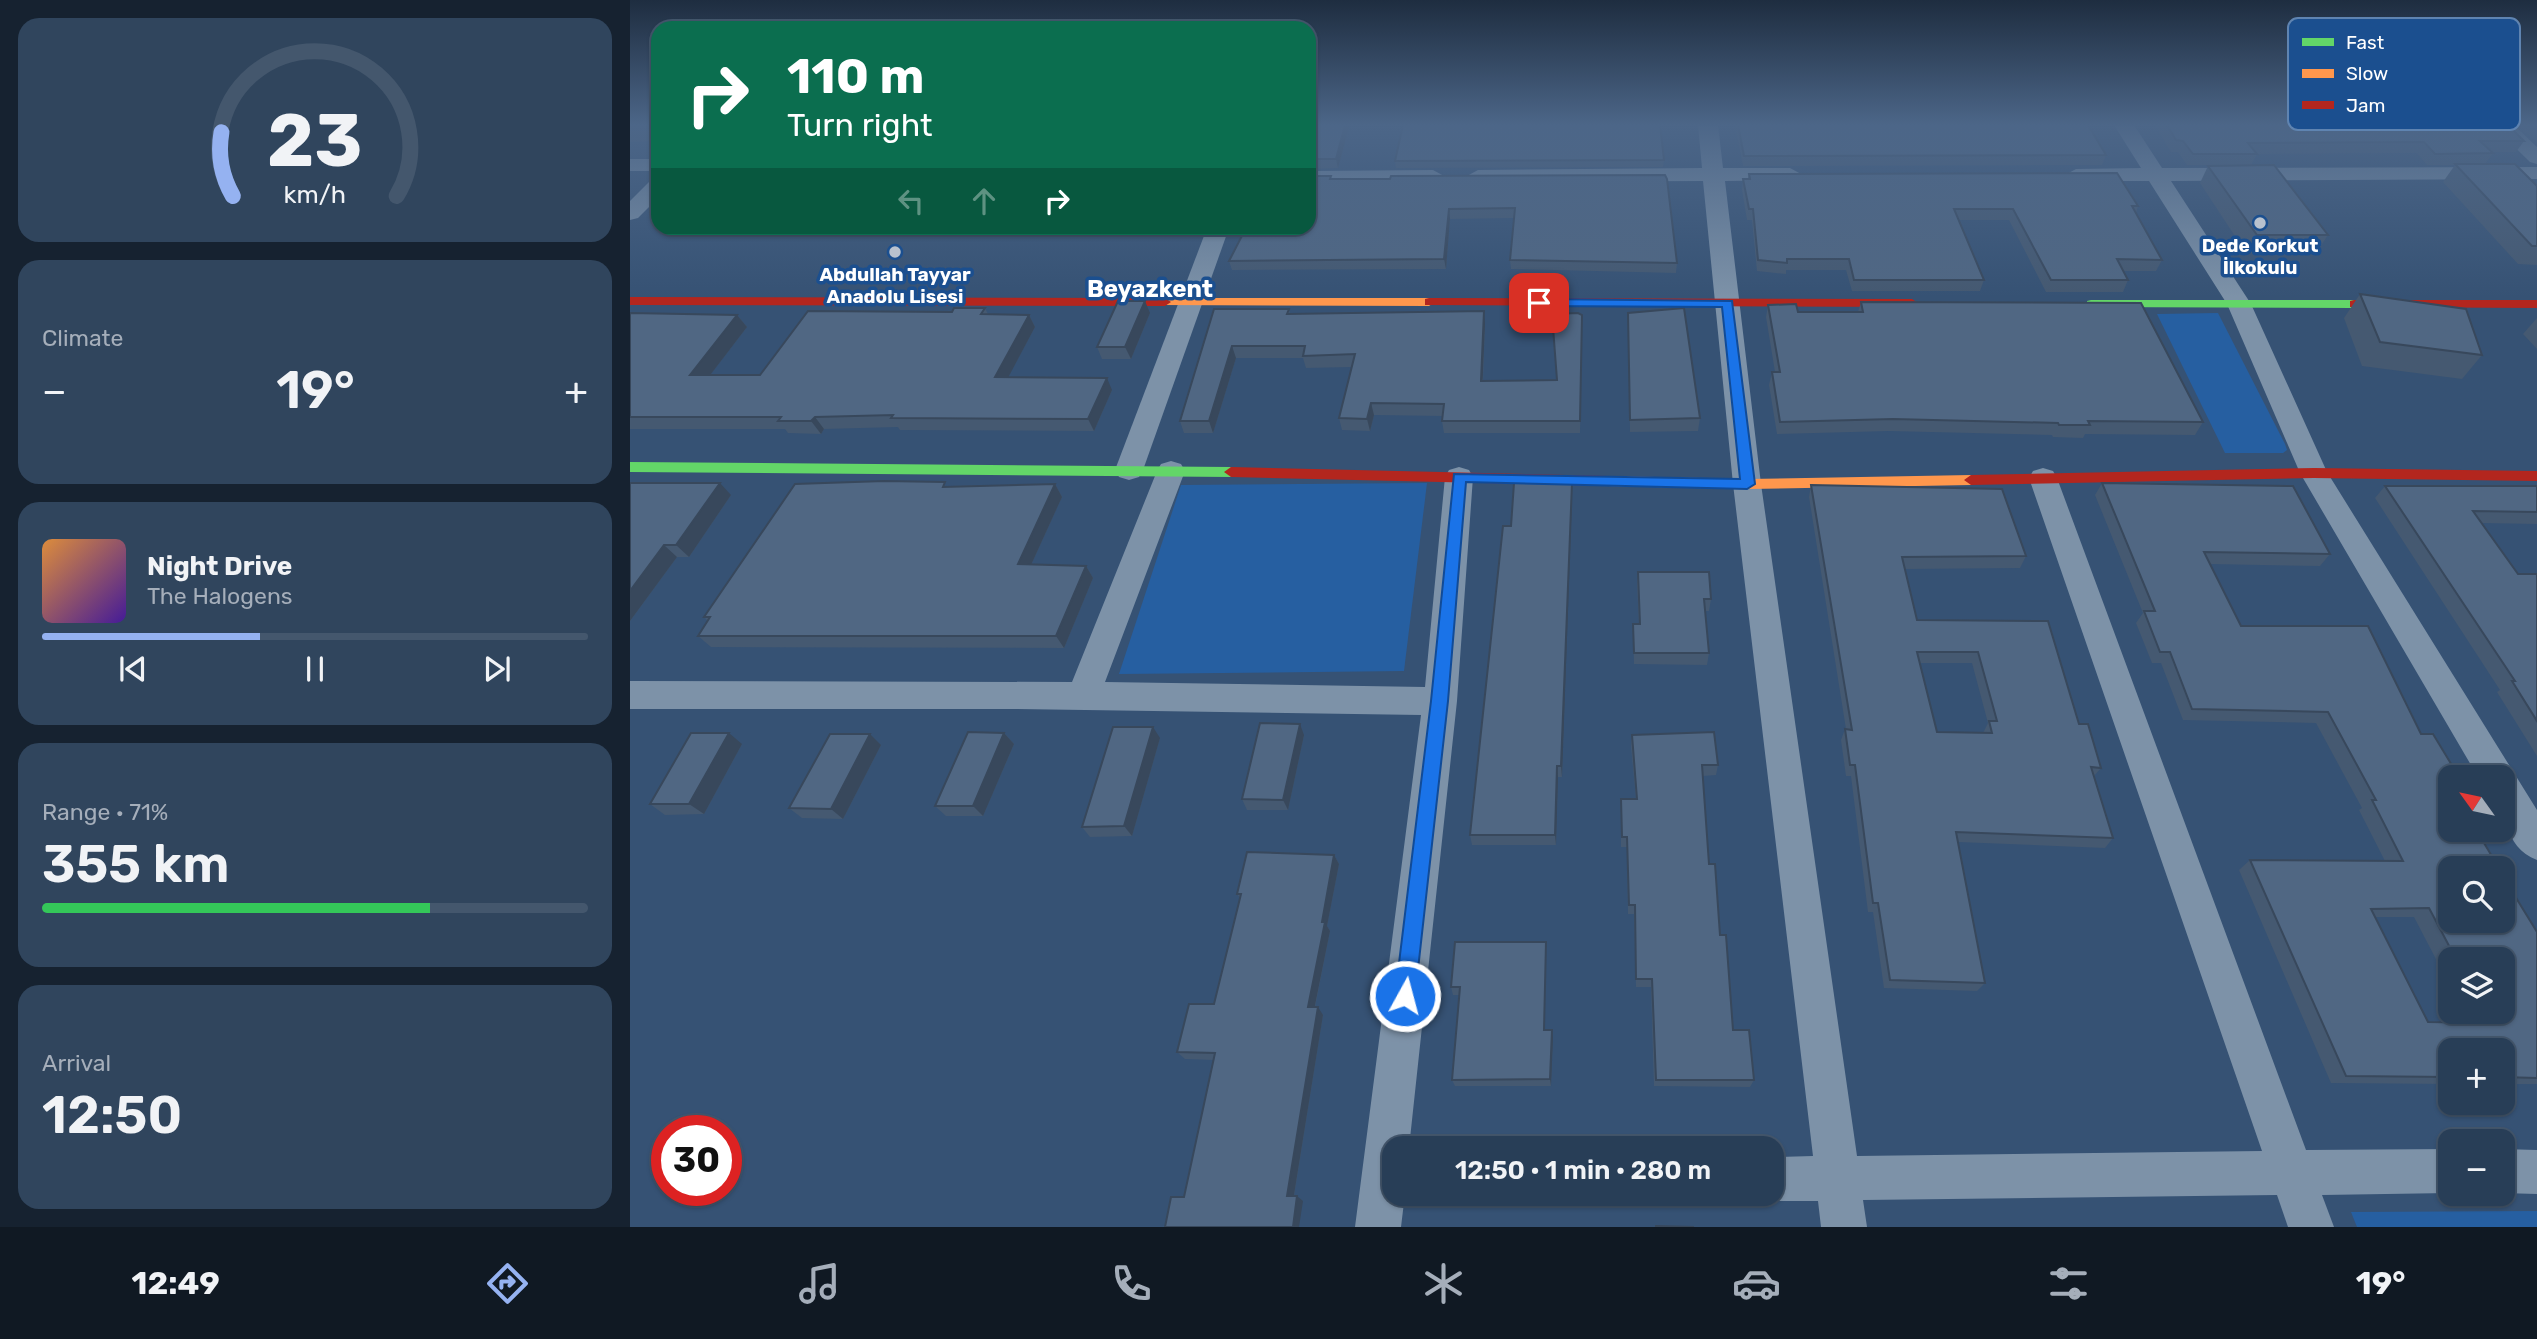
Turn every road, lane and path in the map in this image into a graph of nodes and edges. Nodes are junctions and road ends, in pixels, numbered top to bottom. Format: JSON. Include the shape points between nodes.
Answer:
{"nodes":[{"id":1,"x":1715,"y":182,"type":"edge"},
{"id":2,"x":2163,"y":182,"type":"edge"},
{"id":3,"x":651,"y":193,"type":"edge"},
{"id":4,"x":630,"y":213,"type":"edge"},
{"id":5,"x":1215,"y":235,"type":"edge"},
{"id":6,"x":630,"y":301,"type":"edge"},
{"id":7,"x":1188,"y":303,"type":"junction"},
{"id":8,"x":1728,"y":303,"type":"junction"},
{"id":9,"x":1935,"y":303,"type":"edge"},
{"id":10,"x":2073,"y":304,"type":"edge"},
{"id":11,"x":2239,"y":304,"type":"junction"},
{"id":12,"x":2537,"y":304,"type":"edge"},
{"id":13,"x":630,"y":467,"type":"edge"},
{"id":14,"x":1129,"y":470,"type":"junction"},
{"id":15,"x":1171,"y":471,"type":"junction"},
{"id":16,"x":2314,"y":473,"type":"junction"},
{"id":17,"x":2537,"y":476,"type":"edge"},
{"id":18,"x":1460,"y":477,"type":"junction"},
{"id":19,"x":2043,"y":478,"type":"junction"},
{"id":20,"x":1747,"y":484,"type":"junction"},
{"id":21,"x":630,"y":695,"type":"edge"},
{"id":22,"x":1083,"y":695,"type":"junction"},
{"id":23,"x":1440,"y":701,"type":"junction"},
{"id":24,"x":2490,"y":765,"type":"edge"},
{"id":25,"x":2515,"y":806,"type":"edge"},
{"id":26,"x":2537,"y":842,"type":"edge"},
{"id":27,"x":1392,"y":1136,"type":"edge"},
{"id":28,"x":2291,"y":1171,"type":"junction"},
{"id":29,"x":2438,"y":1171,"type":"edge"},
{"id":30,"x":2515,"y":1171,"type":"edge"},
{"id":31,"x":2537,"y":1171,"type":"edge"},
{"id":32,"x":1838,"y":1178,"type":"junction"},
{"id":33,"x":1784,"y":1179,"type":"edge"},
{"id":34,"x":1844,"y":1227,"type":"edge"},
{"id":35,"x":2311,"y":1227,"type":"edge"}],
"edges":[{"from":1,"to":8,"type":"street"},
{"from":2,"to":11,"type":"street"},
{"from":3,"to":4,"type":"street"},
{"from":5,"to":7,"type":"street"},
{"from":6,"to":7,"type":"street"},
{"from":7,"to":8,"type":"street"},
{"from":7,"to":14,"type":"street"},
{"from":8,"to":9,"type":"street"},
{"from":8,"to":20,"type":"street"},
{"from":10,"to":11,"type":"street"},
{"from":11,"to":12,"type":"street"},
{"from":11,"to":16,"type":"street"},
{"from":13,"to":14,"type":"street"},
{"from":14,"to":15,"type":"street"},
{"from":15,"to":18,"type":"street"},
{"from":15,"to":22,"type":"street"},
{"from":16,"to":17,"type":"street"},
{"from":16,"to":19,"type":"street"},
{"from":16,"to":24,"type":"street"},
{"from":18,"to":20,"type":"street"},
{"from":18,"to":23,"type":"street"},
{"from":19,"to":20,"type":"street"},
{"from":19,"to":28,"type":"street"},
{"from":20,"to":32,"type":"street"},
{"from":21,"to":22,"type":"street"},
{"from":22,"to":23,"type":"street"},
{"from":23,"to":27,"type":"street"},
{"from":25,"to":26,"type":"street"},
{"from":28,"to":29,"type":"street"},
{"from":28,"to":32,"type":"street"},
{"from":28,"to":35,"type":"street"},
{"from":30,"to":31,"type":"street"},
{"from":32,"to":33,"type":"street"},
{"from":32,"to":34,"type":"street"}]}
